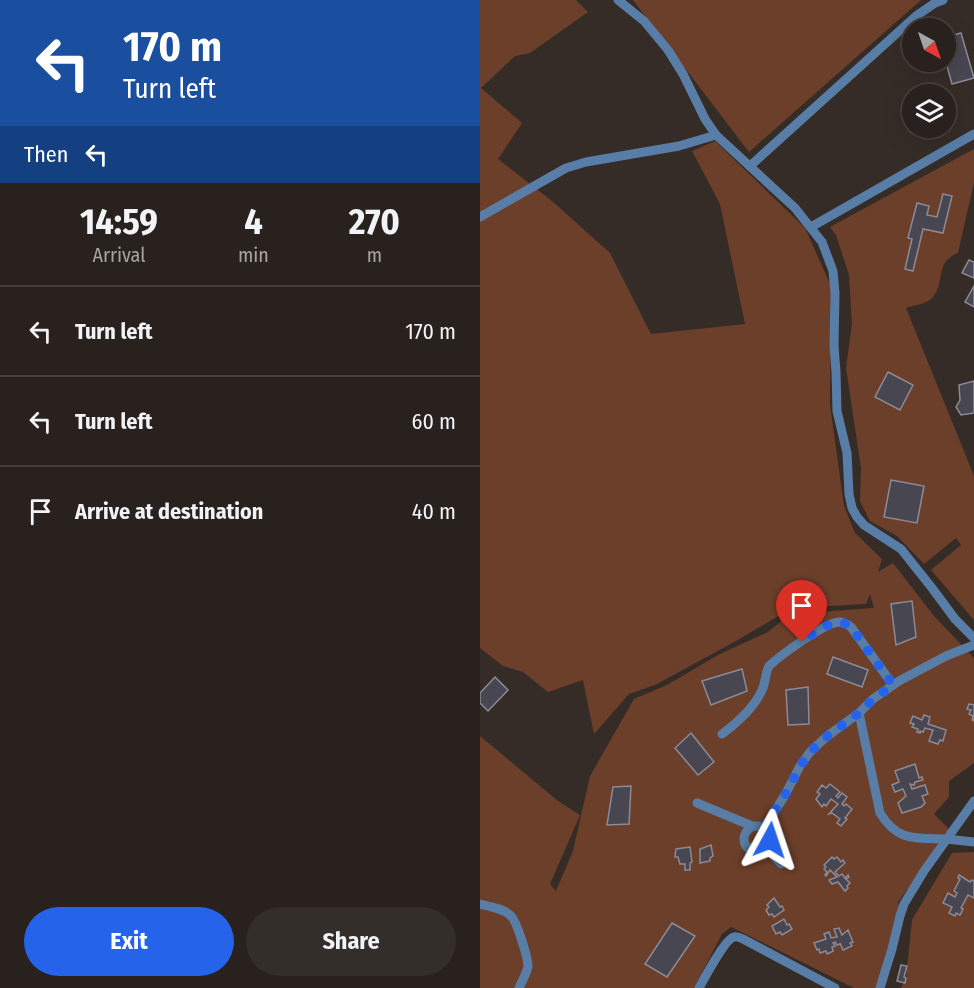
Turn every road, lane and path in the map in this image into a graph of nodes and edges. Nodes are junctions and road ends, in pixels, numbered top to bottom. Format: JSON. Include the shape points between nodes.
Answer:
{"nodes":[{"id":1,"x":618,"y":0,"type":"edge"},
{"id":2,"x":943,"y":0,"type":"edge"},
{"id":3,"x":974,"y":134,"type":"edge"},
{"id":4,"x":716,"y":135,"type":"junction"},
{"id":5,"x":750,"y":166,"type":"junction"},
{"id":6,"x":480,"y":217,"type":"edge"},
{"id":7,"x":811,"y":226,"type":"junction"},
{"id":8,"x":974,"y":638,"type":"edge"},
{"id":9,"x":974,"y":645,"type":"edge"},
{"id":10,"x":893,"y":685,"type":"junction"},
{"id":11,"x":859,"y":713,"type":"junction"},
{"id":12,"x":722,"y":734,"type":"dead end"},
{"id":13,"x":974,"y":801,"type":"edge"},
{"id":14,"x":697,"y":803,"type":"dead end"},
{"id":15,"x":752,"y":826,"type":"junction"},
{"id":16,"x":764,"y":828,"type":"junction"},
{"id":17,"x":947,"y":839,"type":"junction"},
{"id":18,"x":974,"y":842,"type":"edge"},
{"id":19,"x":766,"y":847,"type":"junction"},
{"id":20,"x":781,"y":864,"type":"dead end"},
{"id":21,"x":480,"y":904,"type":"edge"},
{"id":22,"x":519,"y":988,"type":"edge"},
{"id":23,"x":699,"y":988,"type":"edge"},
{"id":24,"x":835,"y":988,"type":"edge"},
{"id":25,"x":880,"y":988,"type":"edge"}],
"edges":[{"from":1,"to":4,"type":"street","via":[[644,21],[668,50]]},
{"from":2,"to":5,"type":"street","via":[[916,16]]},
{"from":3,"to":7,"type":"street"},
{"from":4,"to":5,"type":"street"},
{"from":4,"to":6,"type":"street","via":[[567,168]]},
{"from":5,"to":7,"type":"street"},
{"from":7,"to":8,"type":"street","via":[[833,271],[837,411],[847,453],[852,508],[864,525],[901,549]]},
{"from":9,"to":10,"type":"street","via":[[920,668]]},
{"from":10,"to":11,"type":"street"},
{"from":10,"to":12,"type":"street","via":[[851,627],[833,623],[769,666],[755,702]]},
{"from":11,"to":16,"type":"street","via":[[810,752]]},
{"from":11,"to":17,"type":"street","via":[[880,813],[887,825],[909,838]]},
{"from":13,"to":17,"type":"street"},
{"from":14,"to":15,"type":"street"},
{"from":15,"to":16,"type":"street"},
{"from":15,"to":19,"type":"street","via":[[744,834],[746,846],[756,852]]},
{"from":16,"to":19,"type":"street","via":[[770,837]]},
{"from":17,"to":18,"type":"street"},
{"from":17,"to":25,"type":"street","via":[[904,904]]},
{"from":19,"to":20,"type":"street"},
{"from":21,"to":22,"type":"street","via":[[511,915],[519,928],[528,963]]},
{"from":23,"to":24,"type":"street","via":[[734,937]]}]}
